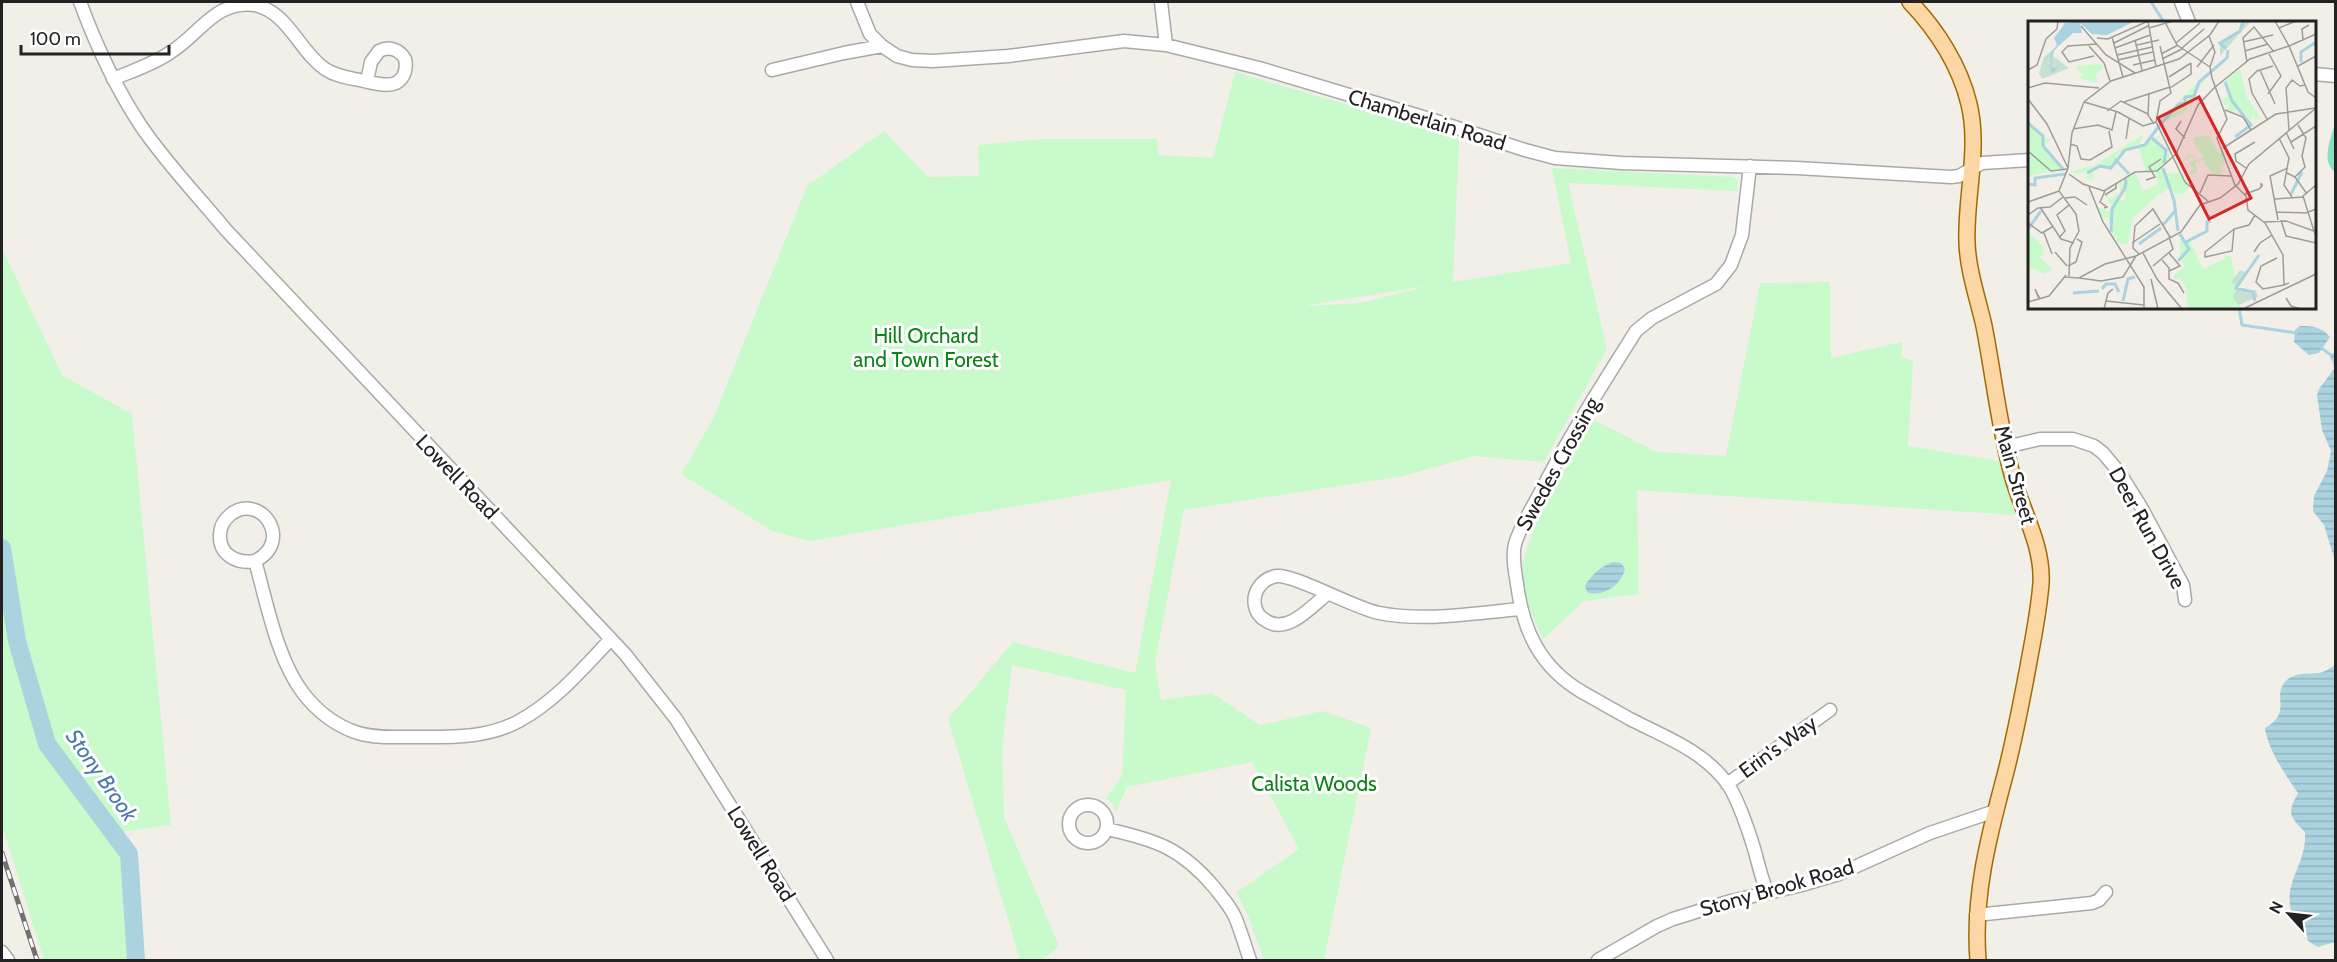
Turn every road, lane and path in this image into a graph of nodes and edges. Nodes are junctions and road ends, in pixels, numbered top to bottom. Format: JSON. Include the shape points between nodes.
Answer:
{"nodes":[{"id":1,"x":80,"y":2,"type":"edge"},
{"id":2,"x":856,"y":2,"type":"edge"},
{"id":3,"x":1161,"y":2,"type":"edge"},
{"id":4,"x":1910,"y":2,"type":"edge"},
{"id":5,"x":2181,"y":2,"type":"edge"},
{"id":6,"x":2189,"y":21,"type":"edge"},
{"id":7,"x":1166,"y":45,"type":"junction"},
{"id":8,"x":882,"y":46,"type":"junction"},
{"id":9,"x":772,"y":70,"type":"dead end"},
{"id":10,"x":2316,"y":74,"type":"edge"},
{"id":11,"x":2336,"y":76,"type":"edge"},
{"id":12,"x":113,"y":79,"type":"junction"},
{"id":13,"x":367,"y":81,"type":"dead end"},
{"id":14,"x":2028,"y":160,"type":"edge"},
{"id":15,"x":1750,"y":166,"type":"junction"},
{"id":16,"x":1971,"y":170,"type":"junction"},
{"id":17,"x":2006,"y":447,"type":"junction"},
{"id":18,"x":255,"y":561,"type":"junction"},
{"id":19,"x":1327,"y":594,"type":"junction"},
{"id":20,"x":2185,"y":600,"type":"dead end"},
{"id":21,"x":1520,"y":609,"type":"junction"},
{"id":22,"x":611,"y":639,"type":"junction"},
{"id":23,"x":1830,"y":710,"type":"dead end"},
{"id":24,"x":1727,"y":784,"type":"junction"},
{"id":25,"x":1995,"y":811,"type":"junction"},
{"id":26,"x":1107,"y":829,"type":"dead end"},
{"id":27,"x":2106,"y":892,"type":"dead end"},
{"id":28,"x":1768,"y":893,"type":"junction"},
{"id":29,"x":1976,"y":915,"type":"junction"},
{"id":30,"x":2,"y":952,"type":"edge"},
{"id":31,"x":8,"y":960,"type":"edge"},
{"id":32,"x":827,"y":960,"type":"edge"},
{"id":33,"x":1250,"y":960,"type":"edge"},
{"id":34,"x":1598,"y":960,"type":"edge"},
{"id":35,"x":1978,"y":960,"type":"edge"}],
"edges":[{"from":1,"to":12,"type":"street","name":"Lowell Road"},
{"from":2,"to":8,"type":"street","name":"Chamberlain Road","via":[[870,34]]},
{"from":3,"to":7,"type":"street"},
{"from":4,"to":16,"type":"main road","name":"Main Street","via":[[1940,39],[1964,88],[1970,106]]},
{"from":5,"to":6,"type":"street"},
{"from":7,"to":8,"type":"street","name":"Chamberlain Road","via":[[1115,42],[933,61],[897,56]]},
{"from":7,"to":15,"type":"street","name":"Chamberlain Road","via":[[1259,68],[1556,158]]},
{"from":8,"to":9,"type":"street"},
{"from":10,"to":11,"type":"street"},
{"from":12,"to":13,"type":"street","via":[[170,53],[218,10],[244,4],[261,6],[276,15],[306,52],[327,70]]},
{"from":12,"to":22,"type":"street","name":"Lowell Road","via":[[148,135],[226,230]]},
{"from":14,"to":16,"type":"street","name":"Chamberlain Road","via":[[1982,163]]},
{"from":15,"to":16,"type":"street","name":"Chamberlain Road","via":[[1951,177]]},
{"from":15,"to":21,"type":"street","name":"Swedes Crossing","via":[[1742,236],[1731,265],[1716,284],[1652,318],[1636,331],[1558,459],[1515,544]]},
{"from":16,"to":17,"type":"main road","name":"Main Street","via":[[1968,257]]},
{"from":17,"to":20,"type":"street","name":"Deer Run Drive","via":[[2040,439],[2073,439],[2103,453],[2120,472],[2140,507],[2183,585]]},
{"from":17,"to":25,"type":"main road","name":"Main Street","via":[[2037,548],[2041,583],[2023,693]]},
{"from":18,"to":18,"type":"street","via":[[230,556],[220,542],[222,524],[243,509],[260,512],[271,525],[272,543],[263,557]]},
{"from":18,"to":22,"type":"street","via":[[292,677],[313,705],[358,733],[456,737],[507,728],[553,698]]},
{"from":19,"to":19,"type":"street","via":[[1290,578],[1274,576],[1261,584],[1254,598],[1258,614],[1270,624],[1286,624]]},
{"from":19,"to":21,"type":"street","via":[[1368,611],[1394,615]]},
{"from":21,"to":24,"type":"street","name":"Swedes Crossing","via":[[1534,645],[1549,666],[1579,690],[1701,756]]},
{"from":22,"to":32,"type":"street","name":"Lowell Road","via":[[676,718]]},
{"from":23,"to":24,"type":"street","name":"Erin's Way"},
{"from":24,"to":28,"type":"street","name":"Swedes Crossing"},
{"from":25,"to":28,"type":"street","name":"Stony Brook Road","via":[[1930,833],[1839,874]]},
{"from":25,"to":29,"type":"main road","name":"Main Street"},
{"from":26,"to":33,"type":"street","via":[[1162,845],[1200,870],[1234,916]]},
{"from":27,"to":29,"type":"street","via":[[2092,903]]},
{"from":28,"to":34,"type":"street","name":"Stony Brook Road","via":[[1665,922]]},
{"from":29,"to":35,"type":"main road","name":"Main Street"},
{"from":30,"to":31,"type":"street"}]}
